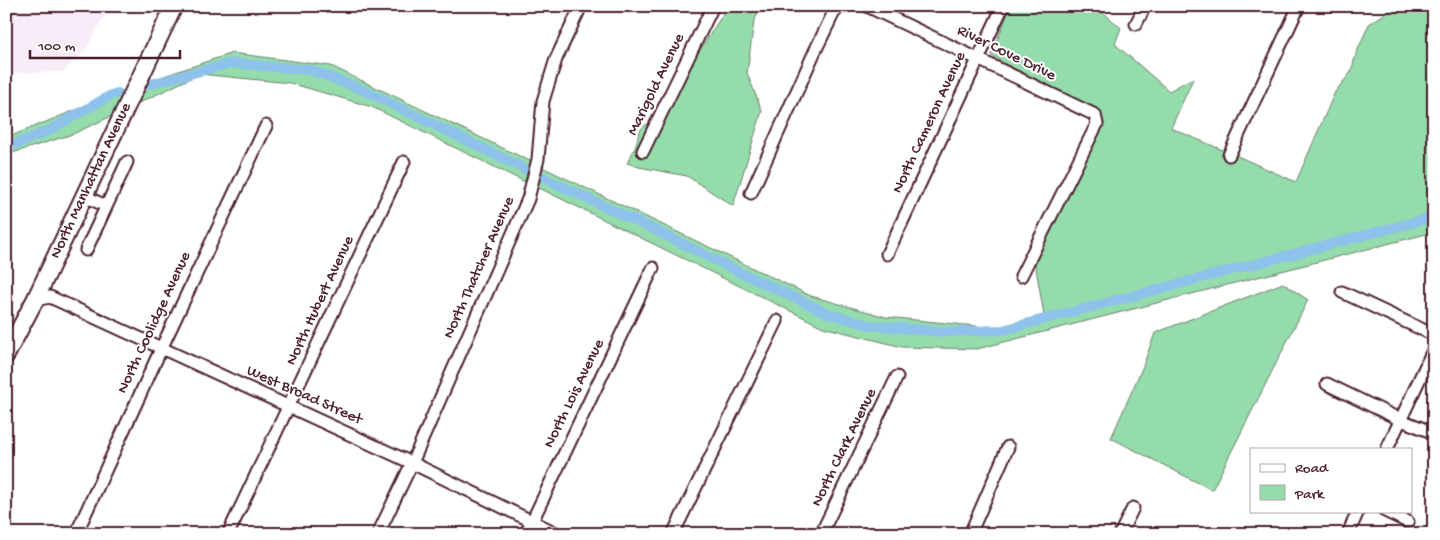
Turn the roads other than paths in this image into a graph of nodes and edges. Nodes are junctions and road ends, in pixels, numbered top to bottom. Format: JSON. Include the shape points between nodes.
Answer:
{"nodes":[{"id":1,"x":174,"y":6,"type":"edge"},
{"id":2,"x":581,"y":6,"type":"edge"},
{"id":3,"x":713,"y":6,"type":"edge"},
{"id":4,"x":840,"y":6,"type":"edge"},
{"id":5,"x":867,"y":6,"type":"edge"},
{"id":6,"x":1003,"y":6,"type":"edge"},
{"id":7,"x":1145,"y":6,"type":"edge"},
{"id":8,"x":1299,"y":6,"type":"edge"},
{"id":9,"x":1136,"y":24,"type":"dead end"},
{"id":10,"x":979,"y":58,"type":"junction"},
{"id":11,"x":266,"y":126,"type":"dead end"},
{"id":12,"x":643,"y":151,"type":"dead end"},
{"id":13,"x":1229,"y":155,"type":"dead end"},
{"id":14,"x":127,"y":162,"type":"dead end"},
{"id":15,"x":404,"y":162,"type":"dead end"},
{"id":16,"x":751,"y":193,"type":"dead end"},
{"id":17,"x":84,"y":196,"type":"junction"},
{"id":18,"x":106,"y":206,"type":"junction"},
{"id":19,"x":86,"y":250,"type":"dead end"},
{"id":20,"x":887,"y":254,"type":"dead end"},
{"id":21,"x":653,"y":268,"type":"dead end"},
{"id":22,"x":1021,"y":276,"type":"dead end"},
{"id":23,"x":1342,"y":292,"type":"dead end"},
{"id":24,"x":35,"y":300,"type":"junction"},
{"id":25,"x":777,"y":321,"type":"dead end"},
{"id":26,"x":1434,"y":335,"type":"edge"},
{"id":27,"x":8,"y":347,"type":"edge"},
{"id":28,"x":1434,"y":348,"type":"edge"},
{"id":29,"x":161,"y":349,"type":"junction"},
{"id":30,"x":898,"y":377,"type":"dead end"},
{"id":31,"x":1327,"y":384,"type":"dead end"},
{"id":32,"x":289,"y":407,"type":"junction"},
{"id":33,"x":1401,"y":420,"type":"junction"},
{"id":34,"x":1434,"y":433,"type":"edge"},
{"id":35,"x":1008,"y":447,"type":"dead end"},
{"id":36,"x":1387,"y":448,"type":"edge"},
{"id":37,"x":412,"y":462,"type":"junction"},
{"id":38,"x":1133,"y":508,"type":"dead end"},
{"id":39,"x":1358,"y":512,"type":"edge"},
{"id":40,"x":1387,"y":512,"type":"edge"},
{"id":41,"x":532,"y":521,"type":"junction"},
{"id":42,"x":1408,"y":522,"type":"dead end"},
{"id":43,"x":76,"y":534,"type":"edge"},
{"id":44,"x":228,"y":534,"type":"edge"},
{"id":45,"x":378,"y":534,"type":"edge"},
{"id":46,"x":526,"y":534,"type":"edge"},
{"id":47,"x":558,"y":534,"type":"edge"},
{"id":48,"x":672,"y":534,"type":"edge"},
{"id":49,"x":821,"y":534,"type":"edge"},
{"id":50,"x":970,"y":534,"type":"edge"},
{"id":51,"x":1120,"y":534,"type":"edge"},
{"id":52,"x":1348,"y":534,"type":"edge"}],
"edges":[{"from":1,"to":17,"type":"street","name":"North Manhattan Avenue"},
{"from":2,"to":37,"type":"street","name":"North Thatcher Avenue","via":[[556,59],[543,101],[538,160],[528,199]]},
{"from":3,"to":12,"type":"street","name":"Marigold Avenue"},
{"from":4,"to":16,"type":"street","via":[[815,51]]},
{"from":5,"to":10,"type":"street","name":"River Cove Drive"},
{"from":6,"to":10,"type":"street","name":"North Cameron Avenue"},
{"from":7,"to":9,"type":"street"},
{"from":8,"to":13,"type":"street"},
{"from":10,"to":20,"type":"street","name":"North Cameron Avenue"},
{"from":10,"to":22,"type":"street","name":"River Cove Drive","via":[[1095,115],[1097,124]]},
{"from":11,"to":29,"type":"street","name":"North Coolidge Avenue"},
{"from":14,"to":18,"type":"street"},
{"from":15,"to":32,"type":"street","name":"North Hubert Avenue"},
{"from":17,"to":18,"type":"street"},
{"from":17,"to":24,"type":"street","name":"North Manhattan Avenue"},
{"from":18,"to":19,"type":"street"},
{"from":21,"to":41,"type":"street","name":"North Lois Avenue"},
{"from":23,"to":26,"type":"street"},
{"from":24,"to":27,"type":"street","name":"North Manhattan Avenue"},
{"from":24,"to":29,"type":"street","name":"West Broad Street","via":[[50,296]]},
{"from":25,"to":48,"type":"street"},
{"from":28,"to":33,"type":"street"},
{"from":29,"to":32,"type":"street","name":"West Broad Street"},
{"from":29,"to":43,"type":"street","name":"North Coolidge Avenue"},
{"from":30,"to":49,"type":"street","name":"North Clark Avenue"},
{"from":31,"to":33,"type":"street"},
{"from":32,"to":37,"type":"street","name":"West Broad Street"},
{"from":32,"to":44,"type":"street","name":"North Hubert Avenue"},
{"from":33,"to":34,"type":"street"},
{"from":33,"to":36,"type":"street"},
{"from":35,"to":50,"type":"street"},
{"from":37,"to":41,"type":"street","name":"West Broad Street"},
{"from":37,"to":45,"type":"street","name":"North Thatcher Avenue"},
{"from":38,"to":51,"type":"street"},
{"from":39,"to":52,"type":"street"},
{"from":40,"to":42,"type":"street"},
{"from":41,"to":46,"type":"street","name":"North Lois Avenue"},
{"from":41,"to":47,"type":"street","name":"West Broad Street"}]}
